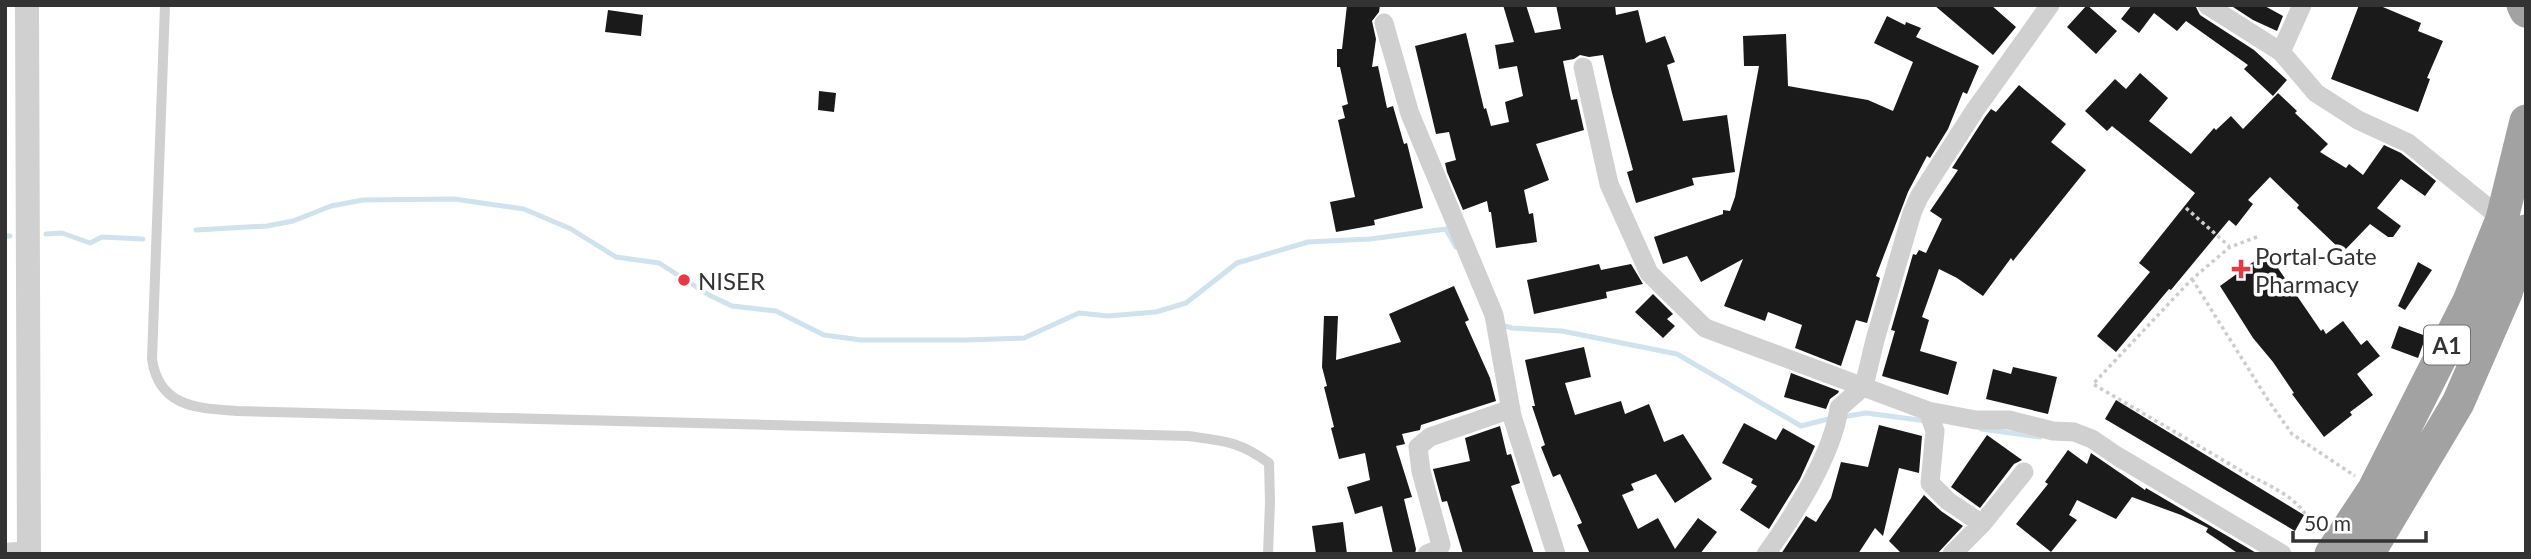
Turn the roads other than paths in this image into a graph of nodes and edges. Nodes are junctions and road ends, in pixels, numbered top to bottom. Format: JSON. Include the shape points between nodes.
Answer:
{"nodes":[{"id":1,"x":27,"y":5,"type":"edge"},
{"id":2,"x":165,"y":5,"type":"edge"},
{"id":3,"x":2050,"y":5,"type":"edge"},
{"id":4,"x":2207,"y":5,"type":"edge"},
{"id":5,"x":2302,"y":5,"type":"edge"},
{"id":6,"x":2523,"y":5,"type":"edge"},
{"id":7,"x":2526,"y":11,"type":"edge"},
{"id":8,"x":1384,"y":23,"type":"dead end"},
{"id":9,"x":2281,"y":52,"type":"junction"},
{"id":10,"x":1583,"y":67,"type":"dead end"},
{"id":11,"x":2526,"y":121,"type":"edge"},
{"id":12,"x":2514,"y":225,"type":"edge"},
{"id":13,"x":1864,"y":386,"type":"junction"},
{"id":14,"x":1511,"y":409,"type":"junction"},
{"id":15,"x":1930,"y":419,"type":"junction"},
{"id":16,"x":2024,"y":472,"type":"dead end"},
{"id":17,"x":1982,"y":524,"type":"junction"},
{"id":18,"x":2322,"y":546,"type":"edge"},
{"id":19,"x":21,"y":549,"type":"edge"},
{"id":20,"x":1268,"y":554,"type":"edge"},
{"id":21,"x":1427,"y":554,"type":"edge"},
{"id":22,"x":1556,"y":554,"type":"edge"},
{"id":23,"x":1766,"y":554,"type":"edge"},
{"id":24,"x":1952,"y":554,"type":"edge"},
{"id":25,"x":2282,"y":554,"type":"edge"},
{"id":26,"x":2368,"y":554,"type":"edge"}],
"edges":[{"from":1,"to":19,"type":"street"},
{"from":2,"to":20,"type":"lane","via":[[152,359],[159,383],[177,400],[193,407],[237,411],[1188,436],[1236,443],[1269,463]]},
{"from":3,"to":13,"type":"street","via":[[1919,197]]},
{"from":4,"to":9,"type":"street"},
{"from":5,"to":9,"type":"street"},
{"from":6,"to":7,"type":"highway"},
{"from":8,"to":14,"type":"street","via":[[1410,114],[1496,322]]},
{"from":9,"to":12,"type":"street","via":[[2316,93],[2358,120],[2408,143]]},
{"from":10,"to":13,"type":"street","via":[[1609,184],[1649,273],[1705,328]]},
{"from":11,"to":12,"type":"highway","number":"A1"},
{"from":12,"to":18,"type":"highway","number":"A1","via":[[2469,301],[2375,489]]},
{"from":12,"to":26,"type":"highway","number":"A1","via":[[2506,293],[2458,403]]},
{"from":13,"to":15,"type":"street"},
{"from":13,"to":23,"type":"street","via":[[1838,418],[1787,525]]},
{"from":14,"to":21,"type":"street","via":[[1430,437],[1419,447],[1441,545]]},
{"from":14,"to":22,"type":"street"},
{"from":15,"to":17,"type":"street","via":[[1930,483]]},
{"from":15,"to":25,"type":"street","via":[[2009,420],[2074,432]]},
{"from":16,"to":17,"type":"street"},
{"from":17,"to":24,"type":"street"}]}
